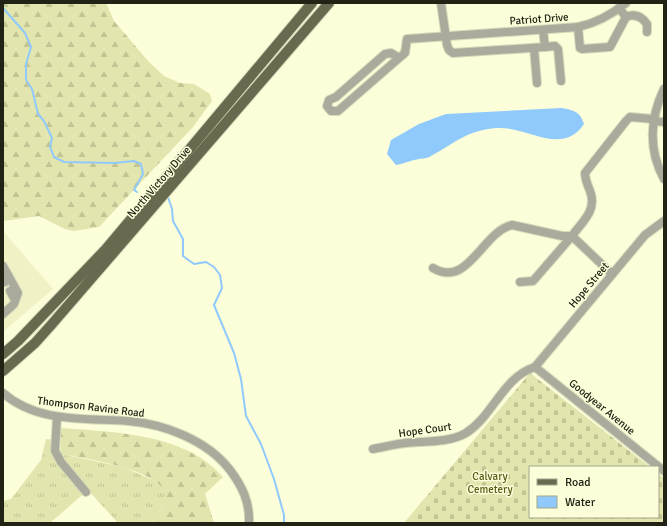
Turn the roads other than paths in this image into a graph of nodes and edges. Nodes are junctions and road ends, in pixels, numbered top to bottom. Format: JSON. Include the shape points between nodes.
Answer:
{"nodes":[{"id":1,"x":312,"y":3,"type":"edge"},
{"id":2,"x":329,"y":3,"type":"edge"},
{"id":3,"x":441,"y":3,"type":"edge"},
{"id":4,"x":623,"y":6,"type":"edge"},
{"id":5,"x":626,"y":17,"type":"junction"},
{"id":6,"x":578,"y":27,"type":"junction"},
{"id":7,"x":543,"y":30,"type":"junction"},
{"id":8,"x":647,"y":32,"type":"dead end"},
{"id":9,"x":446,"y":36,"type":"junction"},
{"id":10,"x":545,"y":47,"type":"junction"},
{"id":11,"x":534,"y":48,"type":"junction"},
{"id":12,"x":399,"y":58,"type":"junction"},
{"id":13,"x":561,"y":81,"type":"dead end"},
{"id":14,"x":537,"y":83,"type":"dead end"},
{"id":15,"x":664,"y":89,"type":"edge"},
{"id":16,"x":653,"y":120,"type":"junction"},
{"id":17,"x":664,"y":122,"type":"edge"},
{"id":18,"x":207,"y":138,"type":"junction"},
{"id":19,"x":664,"y":179,"type":"edge"},
{"id":20,"x":664,"y":221,"type":"edge"},
{"id":21,"x":572,"y":236,"type":"junction"},
{"id":22,"x":110,"y":251,"type":"junction"},
{"id":23,"x":3,"y":266,"type":"edge"},
{"id":24,"x":433,"y":268,"type":"dead end"},
{"id":25,"x":612,"y":274,"type":"junction"},
{"id":26,"x":520,"y":282,"type":"dead end"},
{"id":27,"x":10,"y":291,"type":"dead end"},
{"id":28,"x":15,"y":300,"type":"junction"},
{"id":29,"x":3,"y":314,"type":"edge"},
{"id":30,"x":3,"y":354,"type":"edge"},
{"id":31,"x":535,"y":367,"type":"junction"},
{"id":32,"x":3,"y":371,"type":"edge"},
{"id":33,"x":3,"y":394,"type":"edge"},
{"id":34,"x":57,"y":417,"type":"junction"},
{"id":35,"x":373,"y":449,"type":"dead end"},
{"id":36,"x":658,"y":466,"type":"edge"},
{"id":37,"x":86,"y":492,"type":"dead end"},
{"id":38,"x":249,"y":523,"type":"edge"}],
"edges":[{"from":1,"to":18,"type":"main road","name":"North Victory Drive"},
{"from":2,"to":18,"type":"main road","name":"North Victory Drive"},
{"from":3,"to":9,"type":"street"},
{"from":4,"to":5,"type":"street"},
{"from":4,"to":6,"type":"street","name":"Patriot Drive","via":[[595,23]]},
{"from":5,"to":6,"type":"street","via":[[610,47],[580,48]]},
{"from":5,"to":8,"type":"street","via":[[636,16],[643,19],[647,24]]},
{"from":6,"to":7,"type":"street","name":"Patriot Drive"},
{"from":7,"to":9,"type":"street","name":"Patriot Drive"},
{"from":7,"to":10,"type":"street"},
{"from":9,"to":11,"type":"street","via":[[449,50],[453,53]]},
{"from":9,"to":12,"type":"street","name":"Patriot Drive","via":[[407,39],[405,53]]},
{"from":10,"to":11,"type":"street"},
{"from":10,"to":13,"type":"street","via":[[555,46],[558,49]]},
{"from":11,"to":14,"type":"street"},
{"from":12,"to":12,"type":"street","via":[[338,111],[332,111],[327,106],[328,100],[336,97],[385,54],[391,53]]},
{"from":15,"to":16,"type":"street"},
{"from":16,"to":17,"type":"street"},
{"from":16,"to":19,"type":"street","via":[[654,151]]},
{"from":16,"to":21,"type":"street","via":[[630,117],[588,166],[585,178],[592,205],[590,212]]},
{"from":18,"to":22,"type":"main road","name":"North Victory Drive"},
{"from":20,"to":25,"type":"street","name":"Hope Street","via":[[645,235]]},
{"from":21,"to":24,"type":"street","via":[[512,225],[496,232],[468,264],[460,269],[448,274]]},
{"from":21,"to":25,"type":"street"},
{"from":21,"to":26,"type":"street","via":[[533,281]]},
{"from":22,"to":30,"type":"main road","name":"North Victory Drive"},
{"from":22,"to":32,"type":"main road","name":"North Victory Drive","via":[[35,343]]},
{"from":23,"to":28,"type":"street","via":[[18,293]]},
{"from":25,"to":31,"type":"street","name":"Hope Street"},
{"from":27,"to":28,"type":"street"},
{"from":28,"to":29,"type":"street"},
{"from":31,"to":35,"type":"street","name":"Hope Court","via":[[525,370],[512,381],[475,426],[456,438],[403,443]]},
{"from":31,"to":36,"type":"street","name":"Goodyear Avenue"},
{"from":33,"to":34,"type":"street","name":"Thompson Ravine Road","via":[[25,409]]},
{"from":34,"to":37,"type":"street","via":[[55,451]]},
{"from":34,"to":38,"type":"street","name":"Thompson Ravine Road","via":[[130,421],[168,430],[202,445],[224,462],[239,481],[247,501]]}]}
